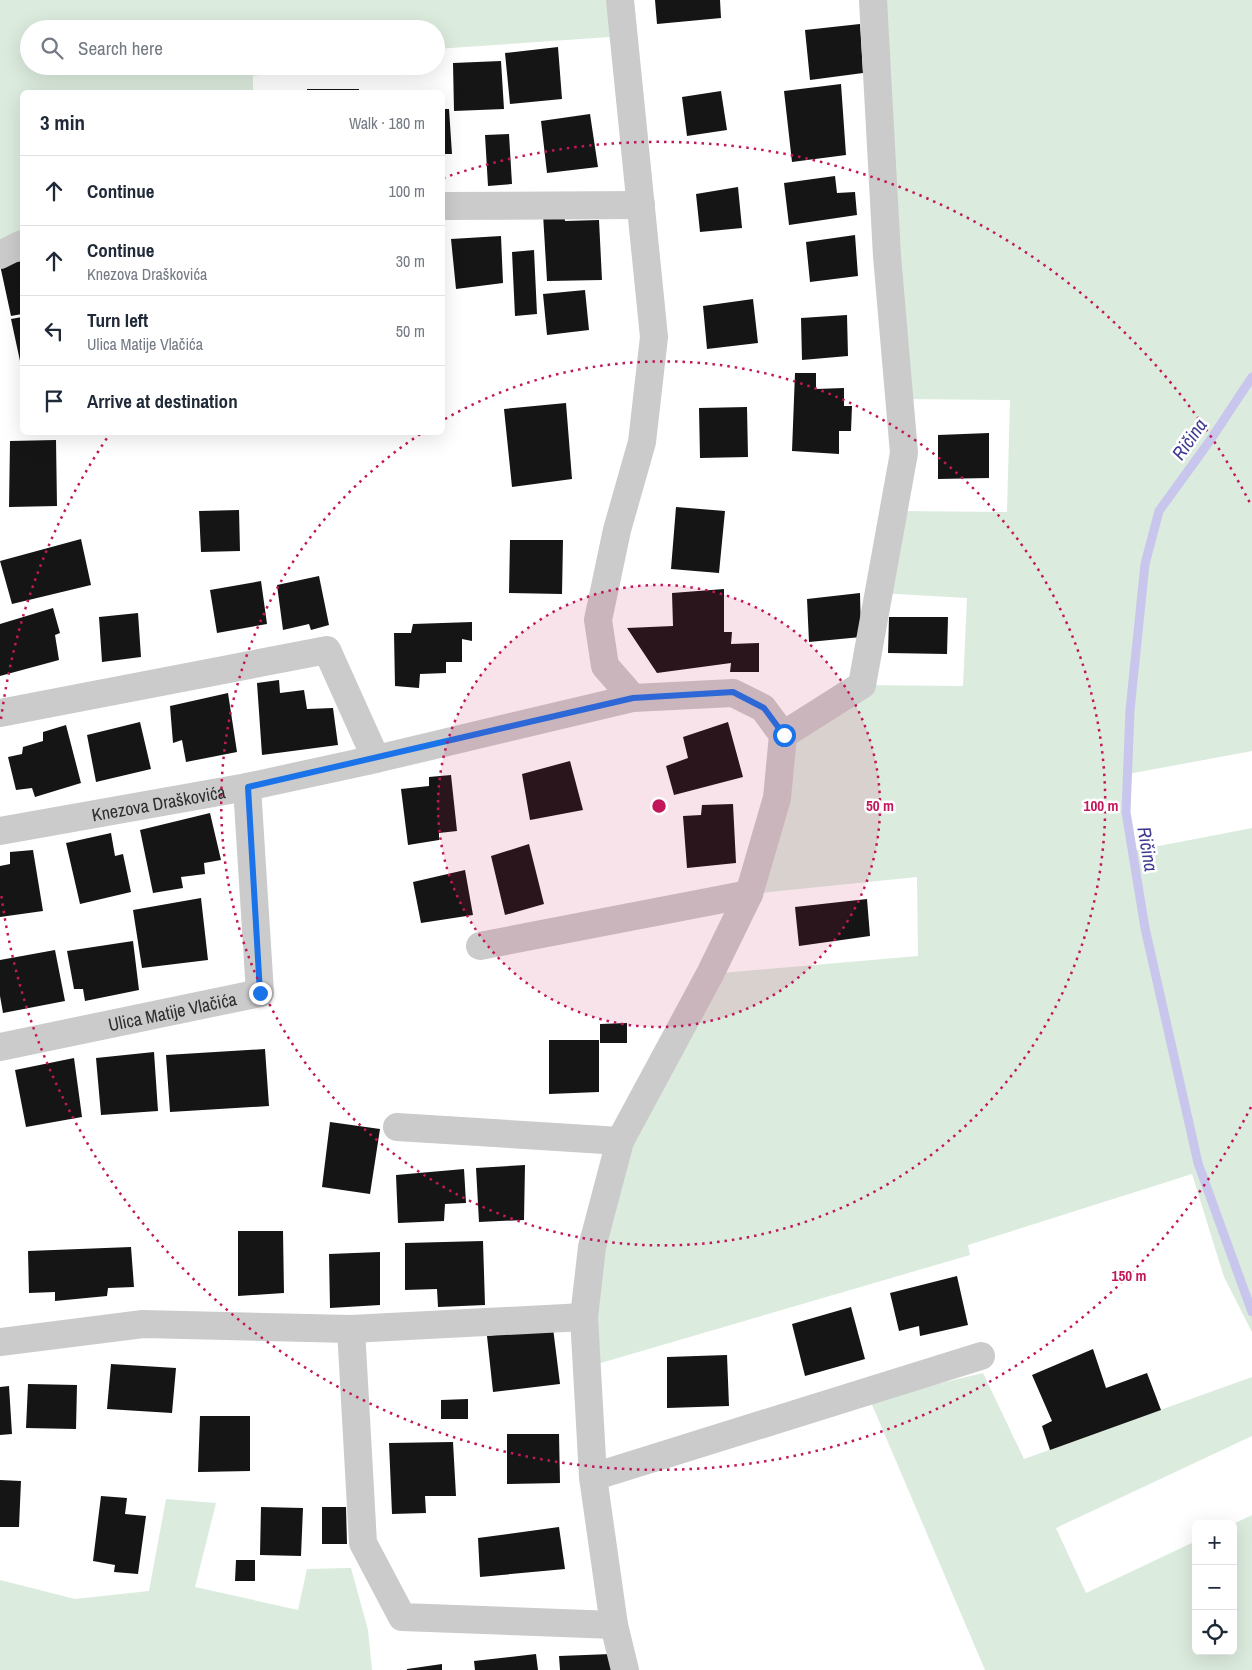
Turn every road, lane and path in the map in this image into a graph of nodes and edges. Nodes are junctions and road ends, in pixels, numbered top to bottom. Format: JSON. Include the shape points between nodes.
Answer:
{"nodes":[{"id":1,"x":620,"y":0,"type":"edge"},
{"id":2,"x":873,"y":0,"type":"edge"},
{"id":3,"x":641,"y":205,"type":"junction"},
{"id":4,"x":445,"y":206,"type":"edge"},
{"id":5,"x":20,"y":245,"type":"edge"},
{"id":6,"x":0,"y":255,"type":"edge"},
{"id":7,"x":633,"y":698,"type":"junction"},
{"id":8,"x":0,"y":713,"type":"edge"},
{"id":9,"x":784,"y":735,"type":"junction"},
{"id":10,"x":376,"y":759,"type":"junction"},
{"id":11,"x":248,"y":787,"type":"junction"},
{"id":12,"x":0,"y":831,"type":"edge"},
{"id":13,"x":749,"y":894,"type":"junction"},
{"id":14,"x":480,"y":946,"type":"dead end"},
{"id":15,"x":0,"y":1047,"type":"edge"},
{"id":16,"x":397,"y":1127,"type":"dead end"},
{"id":17,"x":620,"y":1141,"type":"junction"},
{"id":18,"x":584,"y":1317,"type":"junction"},
{"id":19,"x":351,"y":1329,"type":"junction"},
{"id":20,"x":0,"y":1342,"type":"edge"},
{"id":21,"x":981,"y":1356,"type":"dead end"},
{"id":22,"x":593,"y":1477,"type":"junction"},
{"id":23,"x":614,"y":1625,"type":"junction"},
{"id":24,"x":625,"y":1670,"type":"edge"}],
"edges":[{"from":1,"to":3,"type":"street"},
{"from":2,"to":9,"type":"street","via":[[887,256],[904,454],[862,685]]},
{"from":3,"to":4,"type":"street"},
{"from":3,"to":7,"type":"street","via":[[654,337],[642,442],[617,530],[598,620],[605,666]]},
{"from":5,"to":6,"type":"street"},
{"from":7,"to":9,"type":"street","name":"Knezova Draškovića","via":[[733,692],[764,708]]},
{"from":7,"to":10,"type":"street","name":"Knezova Draškovića"},
{"from":8,"to":10,"type":"street","via":[[327,650]]},
{"from":9,"to":13,"type":"street","via":[[777,798]]},
{"from":10,"to":11,"type":"street","name":"Knezova Draškovića"},
{"from":11,"to":12,"type":"street","name":"Knezova Draškovića"},
{"from":11,"to":15,"type":"street","name":"Ulica Matije Vlačića","via":[[260,993]]},
{"from":13,"to":14,"type":"street"},
{"from":13,"to":17,"type":"street"},
{"from":16,"to":17,"type":"street"},
{"from":17,"to":18,"type":"street","via":[[592,1247]]},
{"from":18,"to":19,"type":"street"},
{"from":18,"to":22,"type":"street"},
{"from":19,"to":20,"type":"street","via":[[144,1324]]},
{"from":19,"to":23,"type":"street","via":[[363,1544],[402,1617]]},
{"from":21,"to":22,"type":"street"},
{"from":22,"to":23,"type":"street"},
{"from":23,"to":24,"type":"street"}]}
